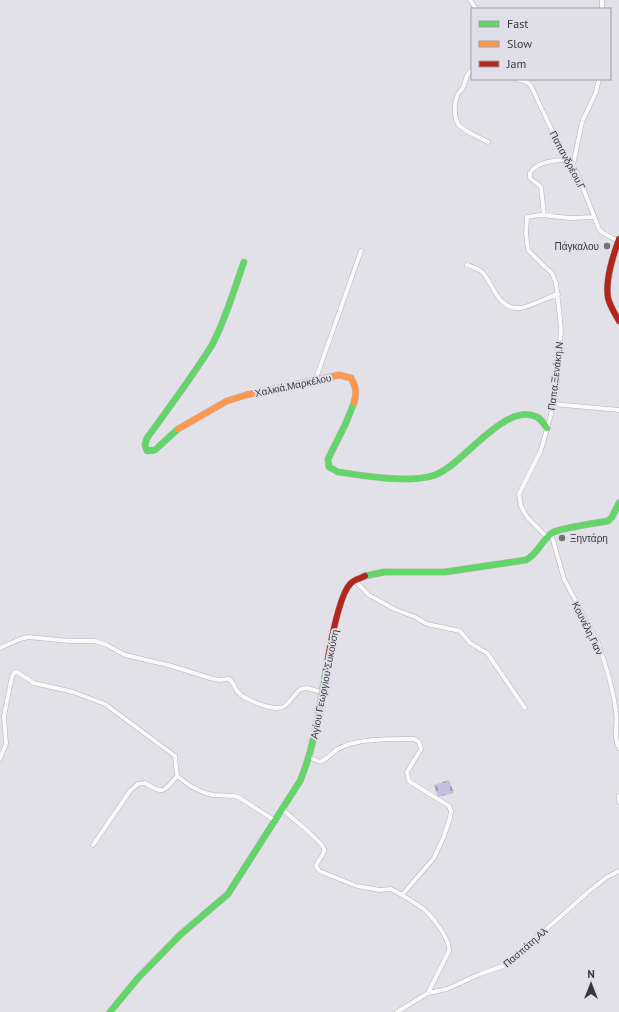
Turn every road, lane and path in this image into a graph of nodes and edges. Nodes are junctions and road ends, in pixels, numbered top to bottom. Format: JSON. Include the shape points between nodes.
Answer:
{"nodes":[{"id":1,"x":471,"y":71,"type":"edge"},
{"id":2,"x":520,"y":80,"type":"edge"},
{"id":3,"x":599,"y":80,"type":"edge"},
{"id":4,"x":488,"y":142,"type":"dead end"},
{"id":5,"x":566,"y":160,"type":"junction"},
{"id":6,"x":573,"y":165,"type":"junction"},
{"id":7,"x":544,"y":215,"type":"junction"},
{"id":8,"x":594,"y":217,"type":"junction"},
{"id":9,"x":619,"y":240,"type":"edge"},
{"id":10,"x":361,"y":251,"type":"dead end"},
{"id":11,"x":244,"y":262,"type":"dead end"},
{"id":12,"x":468,"y":265,"type":"dead end"},
{"id":13,"x":558,"y":294,"type":"junction"},
{"id":14,"x":619,"y":320,"type":"edge"},
{"id":15,"x":315,"y":381,"type":"junction"},
{"id":16,"x":553,"y":404,"type":"junction"},
{"id":17,"x":619,"y":410,"type":"edge"},
{"id":18,"x":547,"y":428,"type":"junction"},
{"id":19,"x":619,"y":503,"type":"edge"},
{"id":20,"x":549,"y":535,"type":"junction"},
{"id":21,"x":355,"y":581,"type":"junction"},
{"id":22,"x":0,"y":648,"type":"edge"},
{"id":23,"x":321,"y":692,"type":"junction"},
{"id":24,"x":525,"y":708,"type":"dead end"},
{"id":25,"x":619,"y":748,"type":"edge"},
{"id":26,"x":309,"y":757,"type":"junction"},
{"id":27,"x":0,"y":759,"type":"edge"},
{"id":28,"x":177,"y":776,"type":"junction"},
{"id":29,"x":619,"y":796,"type":"edge"},
{"id":30,"x":619,"y":802,"type":"edge"},
{"id":31,"x":282,"y":809,"type":"junction"},
{"id":32,"x":274,"y":820,"type":"junction"},
{"id":33,"x":93,"y":845,"type":"dead end"},
{"id":34,"x":619,"y":871,"type":"edge"},
{"id":35,"x":402,"y":895,"type":"junction"},
{"id":36,"x":428,"y":993,"type":"junction"},
{"id":37,"x":110,"y":1012,"type":"edge"},
{"id":38,"x":397,"y":1012,"type":"edge"}],
"edges":[{"from":1,"to":4,"type":"street","via":[[466,75],[463,88],[457,97],[457,120],[463,128]]},
{"from":2,"to":5,"type":"street","name":"Παπανδρέου.Γ","via":[[531,86]]},
{"from":3,"to":6,"type":"street","via":[[582,122]]},
{"from":5,"to":6,"type":"street","name":"Παπανδρέου.Γ"},
{"from":5,"to":7,"type":"street","via":[[536,166],[530,173],[530,178],[542,189]]},
{"from":6,"to":8,"type":"street","name":"Παπανδρέου.Γ"},
{"from":7,"to":8,"type":"street"},
{"from":7,"to":13,"type":"street","name":"Παπα.Ξενάκη.Ν","via":[[527,217],[528,250],[551,271]]},
{"from":8,"to":9,"type":"street","name":"Παπανδρέου.Γ","via":[[600,231]]},
{"from":9,"to":14,"type":"main road","via":[[608,296],[611,308]]},
{"from":10,"to":15,"type":"street"},
{"from":11,"to":15,"type":"main road","name":"Χαλκιά.Μαρκέλου","via":[[219,332],[174,402],[147,438],[144,445],[146,450],[154,450],[181,427],[227,401]]},
{"from":12,"to":13,"type":"street","via":[[483,274],[499,297],[510,307],[528,306]]},
{"from":13,"to":16,"type":"street","name":"Παπα.Ξενάκη.Ν","via":[[561,332]]},
{"from":15,"to":18,"type":"main road","name":"Χαλκιά.Μαρκέλου","via":[[344,375],[353,378],[356,384],[357,395],[351,413],[328,458],[329,467],[338,472],[410,478],[430,476],[455,462],[508,419],[526,414],[538,416]]},
{"from":16,"to":17,"type":"street"},
{"from":16,"to":18,"type":"street","name":"Παπα.Ξενάκη.Ν"},
{"from":18,"to":20,"type":"street","name":"Παπα.Ξενάκη.Ν","via":[[536,462],[519,494],[521,506],[528,518]]},
{"from":19,"to":20,"type":"main road","via":[[608,521],[563,529]]},
{"from":20,"to":21,"type":"main road","via":[[535,555],[526,560],[445,572],[384,572]]},
{"from":20,"to":25,"type":"street","name":"Κουνέλη.Γιαν","via":[[564,579],[598,643],[604,660],[616,713],[615,736]]},
{"from":21,"to":23,"type":"main road","name":"Αγίου Γεωργίου Συκούση","via":[[350,583],[342,602]]},
{"from":21,"to":24,"type":"street","via":[[369,594],[394,609],[427,624],[460,631],[470,643],[487,653]]},
{"from":22,"to":23,"type":"street","via":[[28,636],[99,642],[124,655],[210,678],[229,679],[242,696],[275,708],[286,705],[301,689]]},
{"from":23,"to":26,"type":"main road","name":"Αγίου Γεωργίου Συκούση"},
{"from":26,"to":31,"type":"main road","name":"Αγίου Γεωργίου Συκούση","via":[[300,781]]},
{"from":26,"to":35,"type":"street","via":[[320,762],[348,744],[360,742],[414,739],[419,742],[421,748],[407,772],[409,781],[449,806],[451,811],[434,858]]},
{"from":27,"to":28,"type":"street","via":[[7,735],[4,720],[6,703],[12,676],[16,672],[34,683],[73,692],[105,704],[176,756]]},
{"from":28,"to":32,"type":"street","via":[[205,793],[240,798]]},
{"from":28,"to":33,"type":"street","via":[[162,791],[157,791],[145,783],[138,784],[130,791]]},
{"from":29,"to":30,"type":"street"},
{"from":31,"to":32,"type":"main road","name":"Αγίου Γεωργίου Συκούση"},
{"from":31,"to":35,"type":"street","via":[[323,846],[324,851],[316,866],[319,871],[357,886],[380,890],[392,889]]},
{"from":32,"to":37,"type":"main road","name":"Αγίου Γεωργίου Συκούση","via":[[228,894],[180,935],[138,978]]},
{"from":34,"to":36,"type":"street","name":"Πασπάτη.Αλ","via":[[588,892],[506,965],[447,989]]},
{"from":35,"to":36,"type":"street","via":[[429,914],[449,943],[449,951]]},
{"from":36,"to":38,"type":"street","name":"Πασπάτη.Αλ"}]}
